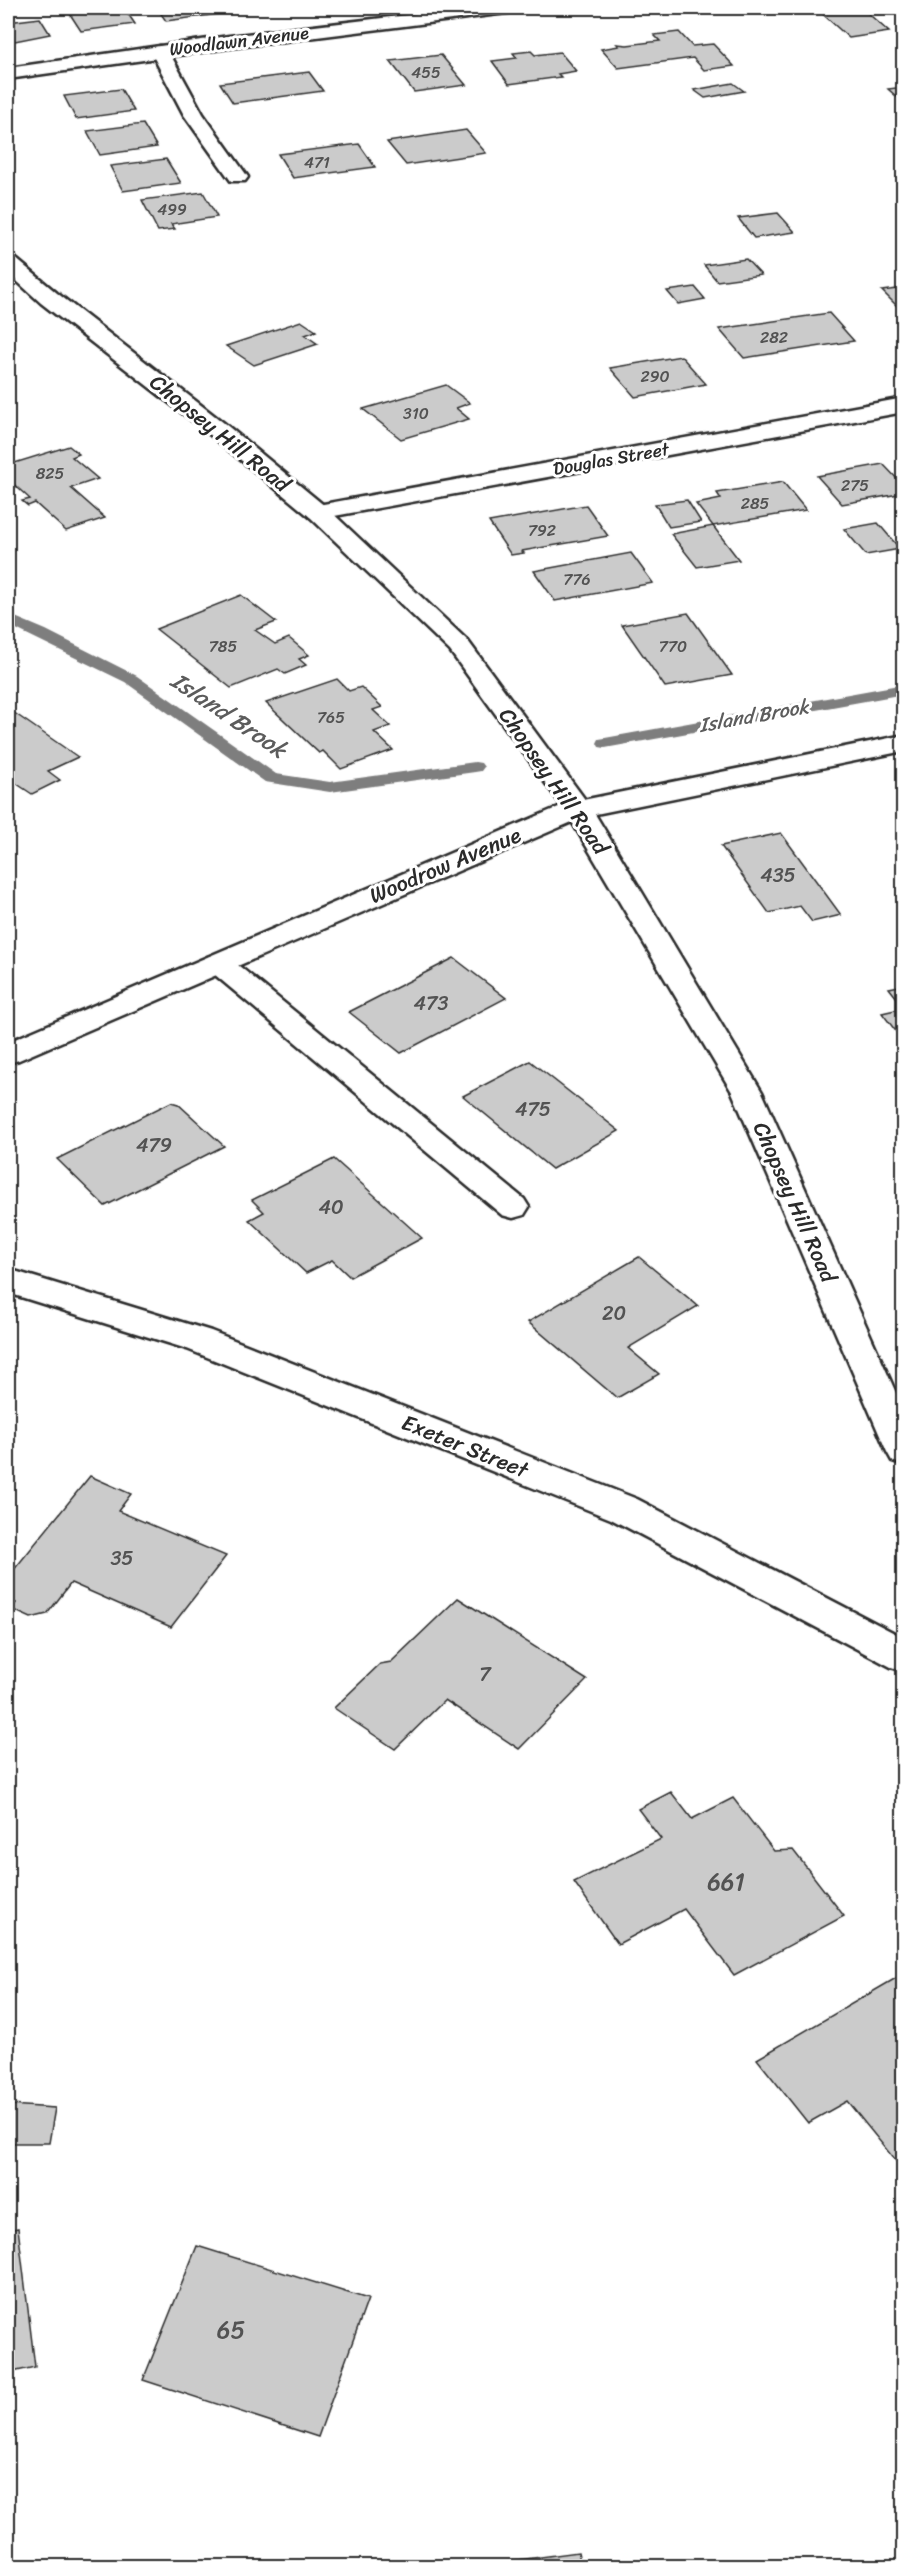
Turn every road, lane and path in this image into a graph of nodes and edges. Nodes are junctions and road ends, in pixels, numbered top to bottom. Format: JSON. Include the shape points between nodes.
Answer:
{"nodes":[{"id":1,"x":507,"y":8,"type":"edge"},
{"id":2,"x":160,"y":51,"type":"junction"},
{"id":3,"x":8,"y":74,"type":"edge"},
{"id":4,"x":238,"y":177,"type":"dead end"},
{"id":5,"x":8,"y":262,"type":"edge"},
{"id":6,"x":903,"y":405,"type":"edge"},
{"id":7,"x":318,"y":512,"type":"junction"},
{"id":8,"x":903,"y":743,"type":"edge"},
{"id":9,"x":578,"y":809,"type":"junction"},
{"id":10,"x":218,"y":963,"type":"junction"},
{"id":11,"x":8,"y":1053,"type":"edge"},
{"id":12,"x":513,"y":1207,"type":"dead end"},
{"id":13,"x":8,"y":1281,"type":"edge"},
{"id":14,"x":903,"y":1452,"type":"edge"},
{"id":15,"x":903,"y":1656,"type":"edge"}],
"edges":[{"from":1,"to":2,"type":"street","name":"Woodlawn Avenue"},
{"from":2,"to":3,"type":"street","name":"Woodlawn Avenue"},
{"from":2,"to":4,"type":"street","via":[[194,115]]},
{"from":5,"to":7,"type":"street","name":"Chopsey Hill Road"},
{"from":6,"to":7,"type":"street","name":"Douglas Street"},
{"from":7,"to":9,"type":"street","name":"Chopsey Hill Road","via":[[459,646]]},
{"from":8,"to":9,"type":"street","name":"Woodrow Avenue"},
{"from":9,"to":10,"type":"street","name":"Woodrow Avenue"},
{"from":9,"to":14,"type":"street","name":"Chopsey Hill Road","via":[[747,1092]]},
{"from":10,"to":11,"type":"street","name":"Woodrow Avenue"},
{"from":10,"to":12,"type":"street"},
{"from":13,"to":15,"type":"street","name":"Exeter Street","via":[[199,1340],[624,1509]]}]}
